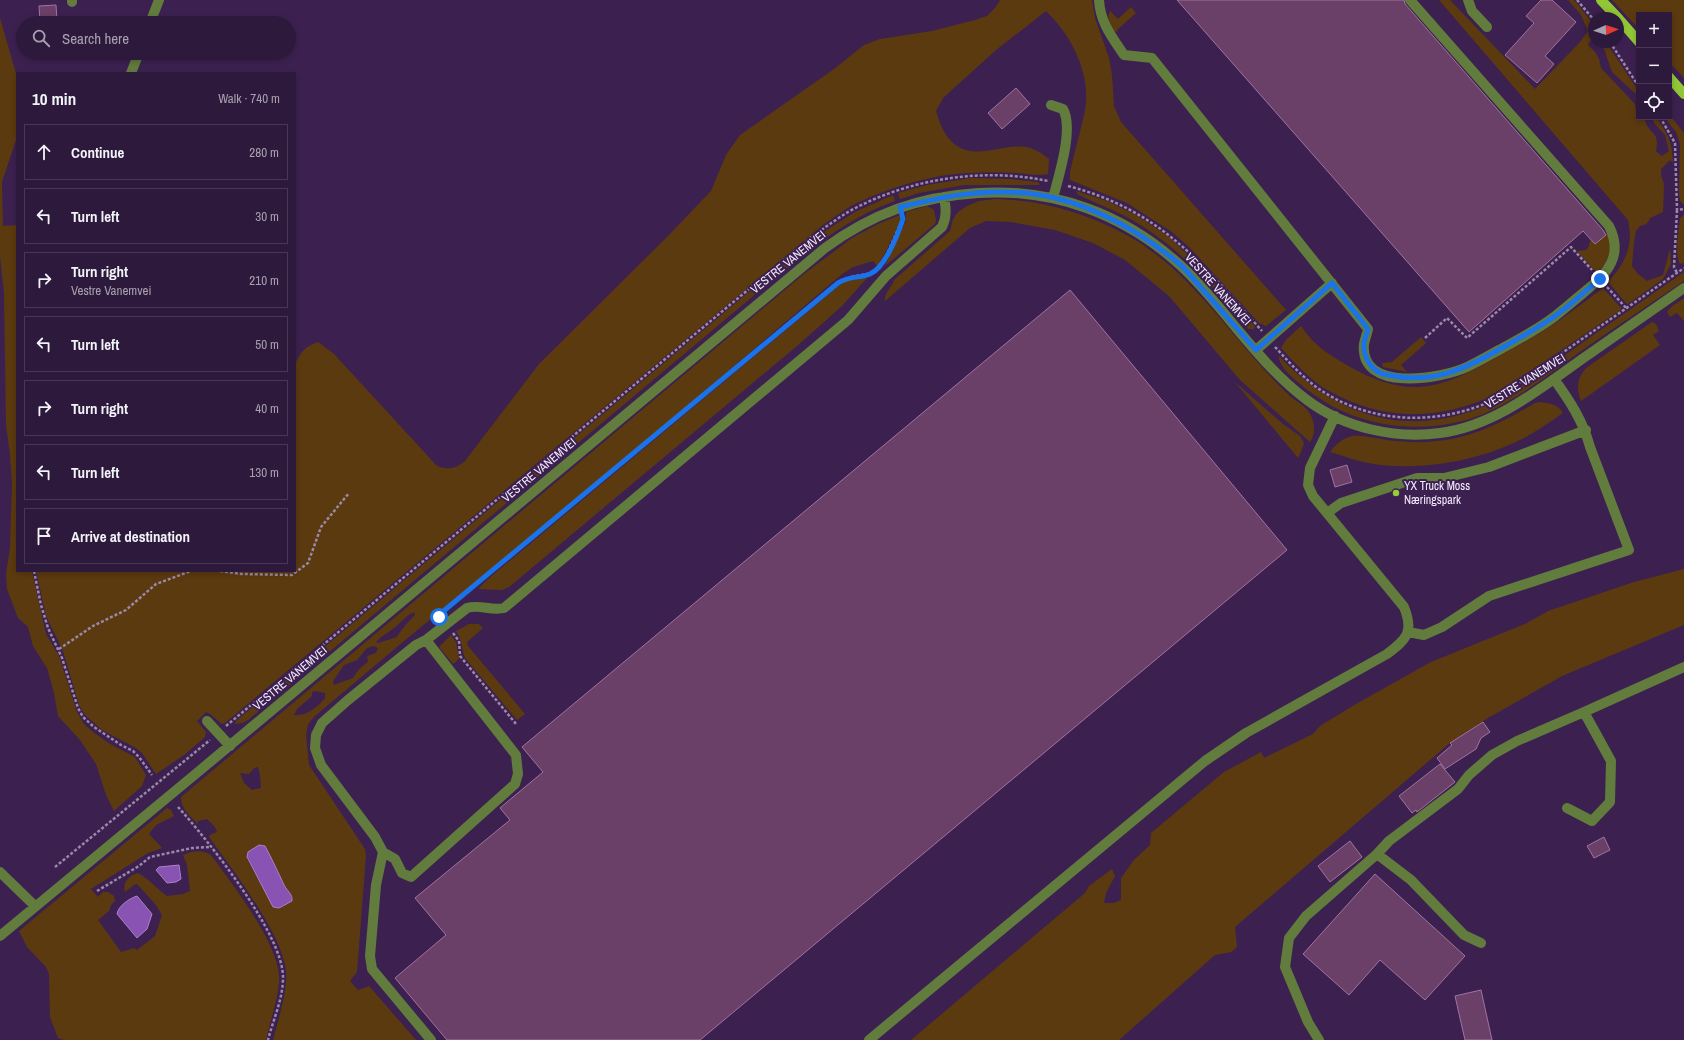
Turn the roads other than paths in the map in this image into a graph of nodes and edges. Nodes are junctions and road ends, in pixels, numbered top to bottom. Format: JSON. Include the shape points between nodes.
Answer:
{"nodes":[{"id":1,"x":159,"y":0,"type":"edge"},
{"id":2,"x":1099,"y":0,"type":"edge"},
{"id":3,"x":1410,"y":0,"type":"edge"},
{"id":4,"x":1468,"y":0,"type":"edge"},
{"id":5,"x":1601,"y":0,"type":"edge"},
{"id":6,"x":1612,"y":12,"type":"edge"},
{"id":7,"x":153,"y":16,"type":"edge"},
{"id":8,"x":1624,"y":25,"type":"edge"},
{"id":9,"x":1487,"y":27,"type":"dead end"},
{"id":10,"x":1636,"y":39,"type":"edge"},
{"id":11,"x":136,"y":60,"type":"edge"},
{"id":12,"x":131,"y":72,"type":"edge"},
{"id":13,"x":1672,"y":80,"type":"edge"},
{"id":14,"x":1684,"y":94,"type":"edge"},
{"id":15,"x":1051,"y":105,"type":"dead end"},
{"id":16,"x":944,"y":197,"type":"junction"},
{"id":17,"x":1053,"y":198,"type":"junction"},
{"id":18,"x":1332,"y":283,"type":"junction"},
{"id":19,"x":1684,"y":288,"type":"edge"},
{"id":20,"x":1256,"y":350,"type":"junction"},
{"id":21,"x":1554,"y":379,"type":"junction"},
{"id":22,"x":1335,"y":416,"type":"junction"},
{"id":23,"x":1586,"y":430,"type":"junction"},
{"id":24,"x":1327,"y":513,"type":"junction"},
{"id":25,"x":1408,"y":632,"type":"junction"},
{"id":26,"x":426,"y":640,"type":"junction"},
{"id":27,"x":1684,"y":667,"type":"edge"},
{"id":28,"x":1584,"y":712,"type":"junction"},
{"id":29,"x":207,"y":721,"type":"dead end"},
{"id":30,"x":230,"y":746,"type":"junction"},
{"id":31,"x":1567,"y":808,"type":"dead end"},
{"id":32,"x":383,"y":852,"type":"junction"},
{"id":33,"x":1377,"y":854,"type":"junction"},
{"id":34,"x":0,"y":872,"type":"edge"},
{"id":35,"x":35,"y":906,"type":"junction"},
{"id":36,"x":0,"y":936,"type":"edge"},
{"id":37,"x":1481,"y":943,"type":"dead end"},
{"id":38,"x":431,"y":1040,"type":"edge"},
{"id":39,"x":869,"y":1040,"type":"edge"},
{"id":40,"x":1319,"y":1040,"type":"edge"}],
"edges":[{"from":1,"to":7,"type":"street"},
{"from":2,"to":18,"type":"street","via":[[1104,26],[1124,55],[1152,58]]},
{"from":3,"to":18,"type":"street","via":[[1609,226],[1614,235],[1615,251],[1610,265],[1600,279],[1554,317],[1466,368],[1422,379],[1381,374],[1374,369],[1366,360],[1364,345],[1368,329]]},
{"from":4,"to":9,"type":"street","via":[[1472,11]]},
{"from":5,"to":6,"type":"main road"},
{"from":8,"to":10,"type":"main road"},
{"from":11,"to":12,"type":"street"},
{"from":13,"to":14,"type":"main road"},
{"from":15,"to":17,"type":"street","via":[[1063,109],[1067,122]]},
{"from":16,"to":17,"type":"street","name":"VESTRE VANEMVEI","via":[[1005,192]]},
{"from":16,"to":26,"type":"street","via":[[946,211],[942,227],[886,276],[843,324],[504,608],[467,608]]},
{"from":16,"to":30,"type":"street","name":"VESTRE VANEMVEI","via":[[900,207],[857,227],[825,248]]},
{"from":17,"to":20,"type":"street","name":"VESTRE VANEMVEI","via":[[1071,202],[1115,221],[1156,246],[1183,267]]},
{"from":18,"to":20,"type":"street"},
{"from":19,"to":21,"type":"street","name":"VESTRE VANEMVEI"},
{"from":20,"to":22,"type":"street","name":"VESTRE VANEMVEI","via":[[1292,388],[1309,402]]},
{"from":21,"to":22,"type":"street","name":"VESTRE VANEMVEI","via":[[1494,417],[1442,433],[1392,433],[1370,429]]},
{"from":21,"to":23,"type":"street","via":[[1574,406]]},
{"from":22,"to":24,"type":"street","via":[[1310,468],[1308,485],[1312,496]]},
{"from":23,"to":24,"type":"street","via":[[1489,467],[1444,478],[1417,478],[1341,503]]},
{"from":23,"to":25,"type":"street","via":[[1629,550],[1489,596],[1424,635]]},
{"from":24,"to":25,"type":"street","via":[[1404,607],[1408,618]]},
{"from":25,"to":39,"type":"street","via":[[1403,642],[1388,654],[1246,733],[1205,761]]},
{"from":26,"to":32,"type":"street","via":[[416,645],[348,700],[322,723],[316,735],[315,748],[321,765],[375,837]]},
{"from":26,"to":32,"type":"street","via":[[516,755],[518,774],[515,784],[410,877],[402,873],[395,859]]},
{"from":27,"to":28,"type":"street"},
{"from":28,"to":31,"type":"street","via":[[1611,761],[1610,802],[1592,821]]},
{"from":28,"to":33,"type":"street","via":[[1517,741],[1492,755],[1469,775],[1458,789],[1389,840]]},
{"from":29,"to":30,"type":"street"},
{"from":30,"to":35,"type":"street","name":"VESTRE VANEMVEI"},
{"from":32,"to":38,"type":"street","via":[[376,886],[370,956],[372,968]]},
{"from":33,"to":37,"type":"street","via":[[1411,880],[1464,935]]},
{"from":33,"to":40,"type":"street","via":[[1306,916],[1289,938],[1285,968],[1308,1022]]},
{"from":34,"to":35,"type":"street"},
{"from":35,"to":36,"type":"street","name":"VESTRE VANEMVEI"}]}
